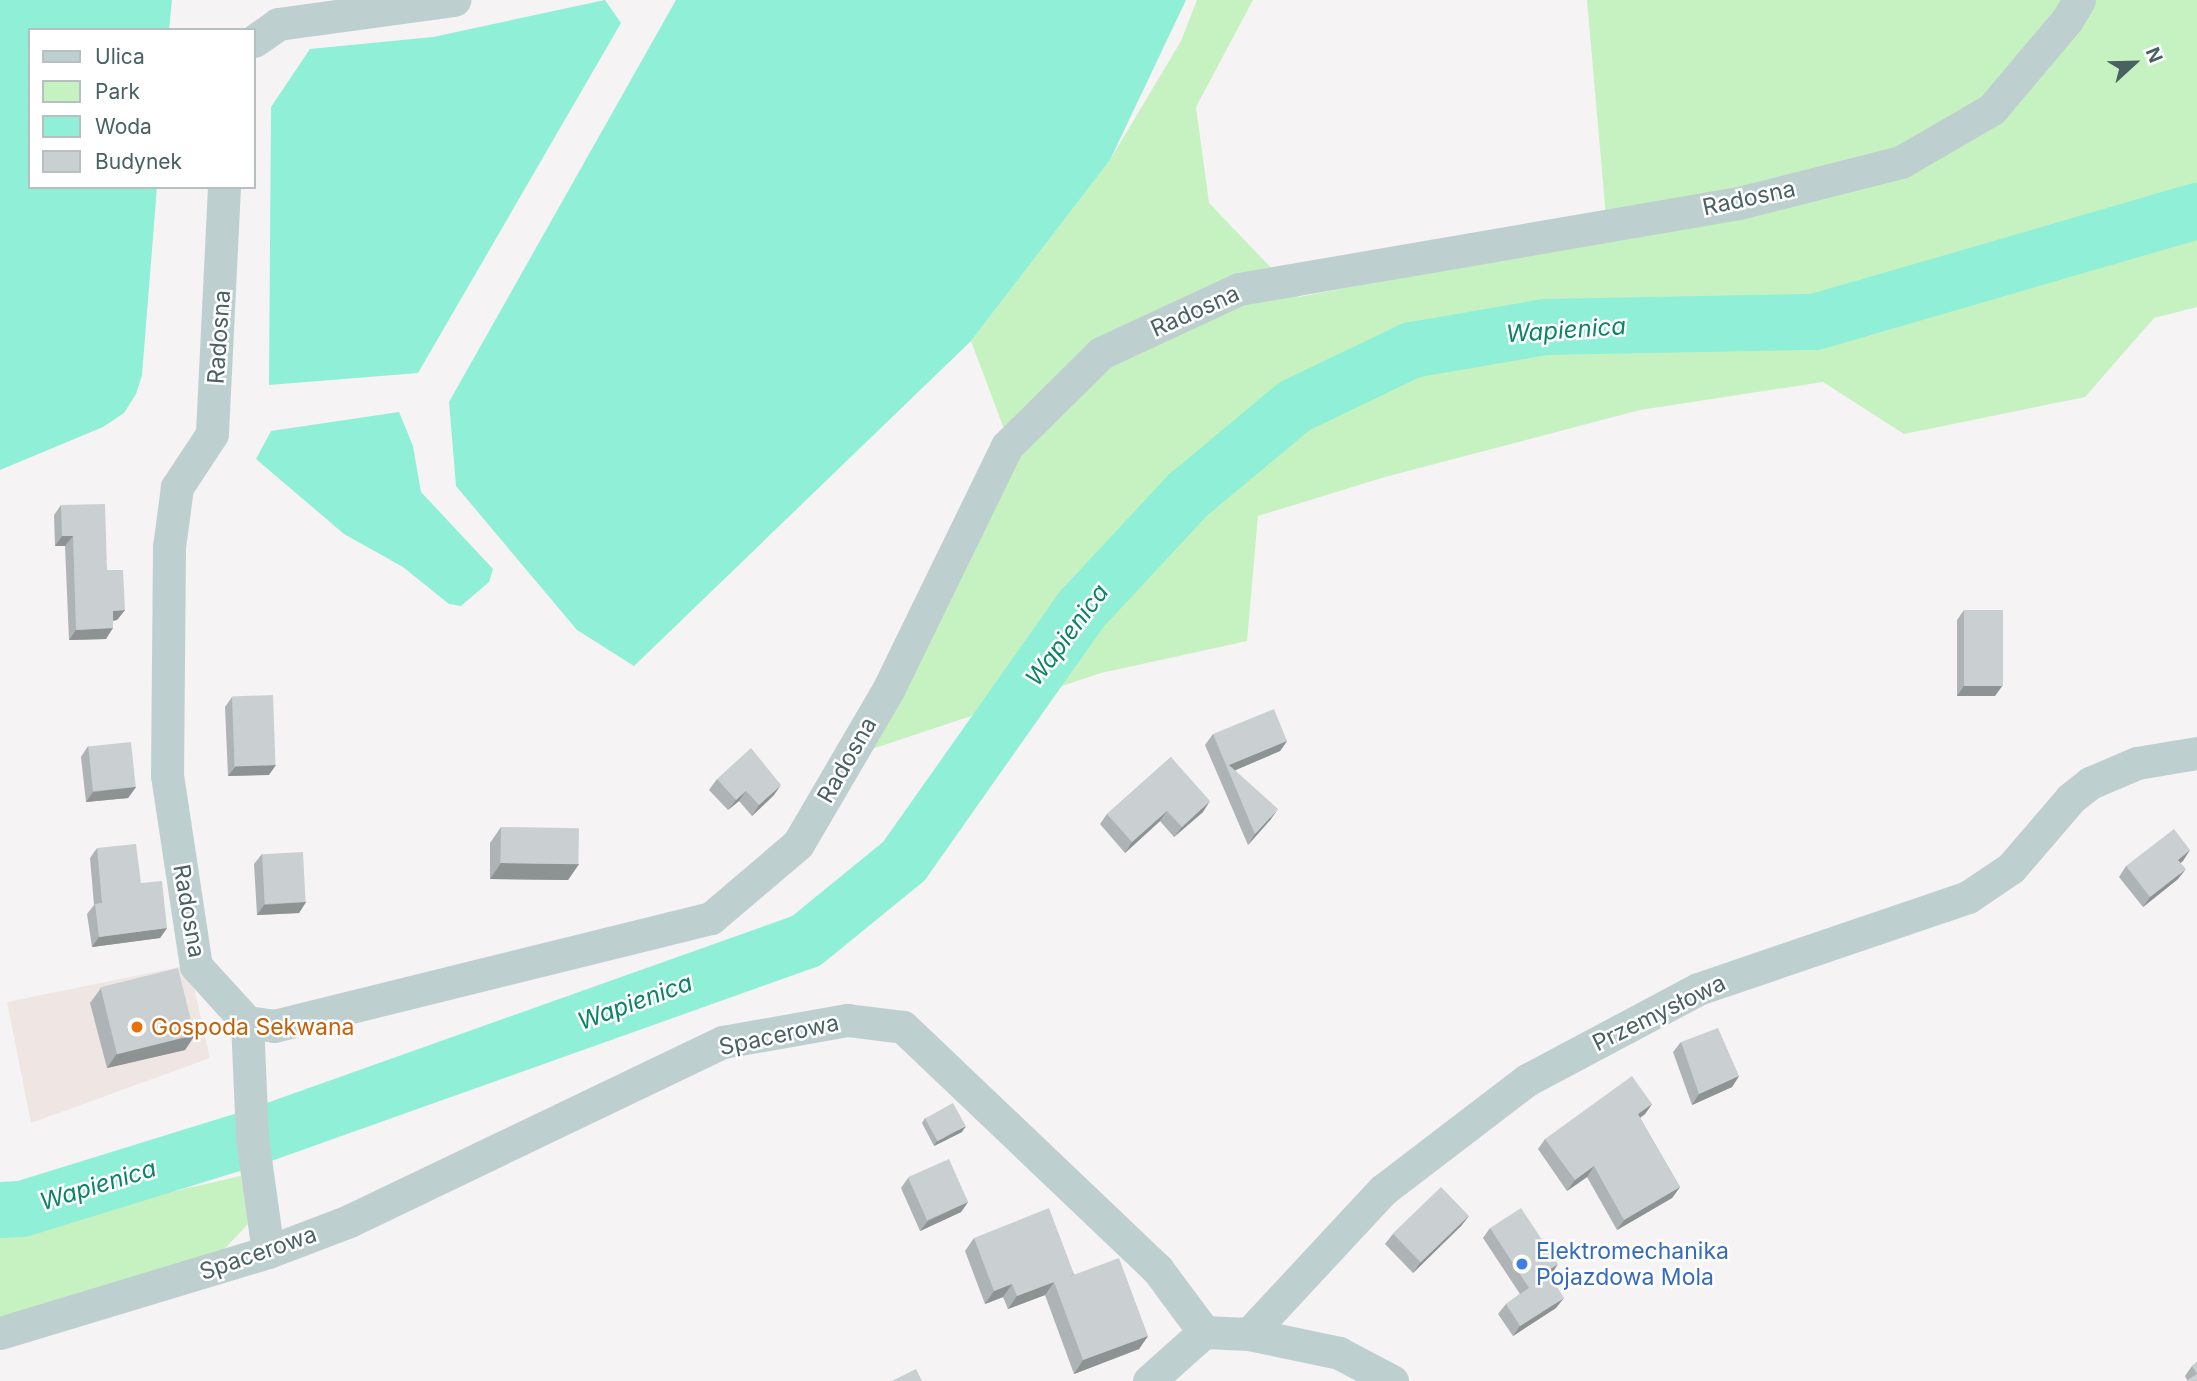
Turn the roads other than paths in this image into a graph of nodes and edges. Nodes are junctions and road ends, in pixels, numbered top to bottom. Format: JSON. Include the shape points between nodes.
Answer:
{"nodes":[{"id":1,"x":454,"y":0,"type":"edge"},
{"id":2,"x":2079,"y":0,"type":"edge"},
{"id":3,"x":256,"y":40,"type":"edge"},
{"id":4,"x":225,"y":189,"type":"edge"},
{"id":5,"x":2197,"y":753,"type":"edge"},
{"id":6,"x":247,"y":1022,"type":"junction"},
{"id":7,"x":268,"y":1252,"type":"junction"},
{"id":8,"x":1204,"y":1332,"type":"junction"},
{"id":9,"x":0,"y":1334,"type":"edge"},
{"id":10,"x":1249,"y":1334,"type":"junction"},
{"id":11,"x":1149,"y":1381,"type":"edge"},
{"id":12,"x":1392,"y":1381,"type":"edge"}],
"edges":[{"from":1,"to":3,"type":"street","via":[[278,24]]},
{"from":2,"to":6,"type":"street","name":"Radosna","via":[[1992,109],[1901,162],[1739,203],[1239,289],[1101,353],[1007,446],[888,690],[798,844],[711,918],[274,1026]]},
{"from":4,"to":6,"type":"street","name":"Radosna","via":[[212,434],[177,487],[169,547],[167,775],[196,966]]},
{"from":5,"to":10,"type":"street","name":"Przemysłowa","via":[[2137,763],[2090,783],[2071,798],[2011,868],[1968,897],[1698,989],[1527,1080],[1383,1190]]},
{"from":6,"to":7,"type":"street","via":[[252,1138]]},
{"from":7,"to":8,"type":"street","name":"Spacerowa","via":[[349,1221],[723,1042],[847,1020],[903,1027],[1158,1270]]},
{"from":7,"to":9,"type":"street","name":"Spacerowa"},
{"from":8,"to":10,"type":"street"},
{"from":8,"to":11,"type":"street"},
{"from":10,"to":12,"type":"street","via":[[1339,1353]]}]}
